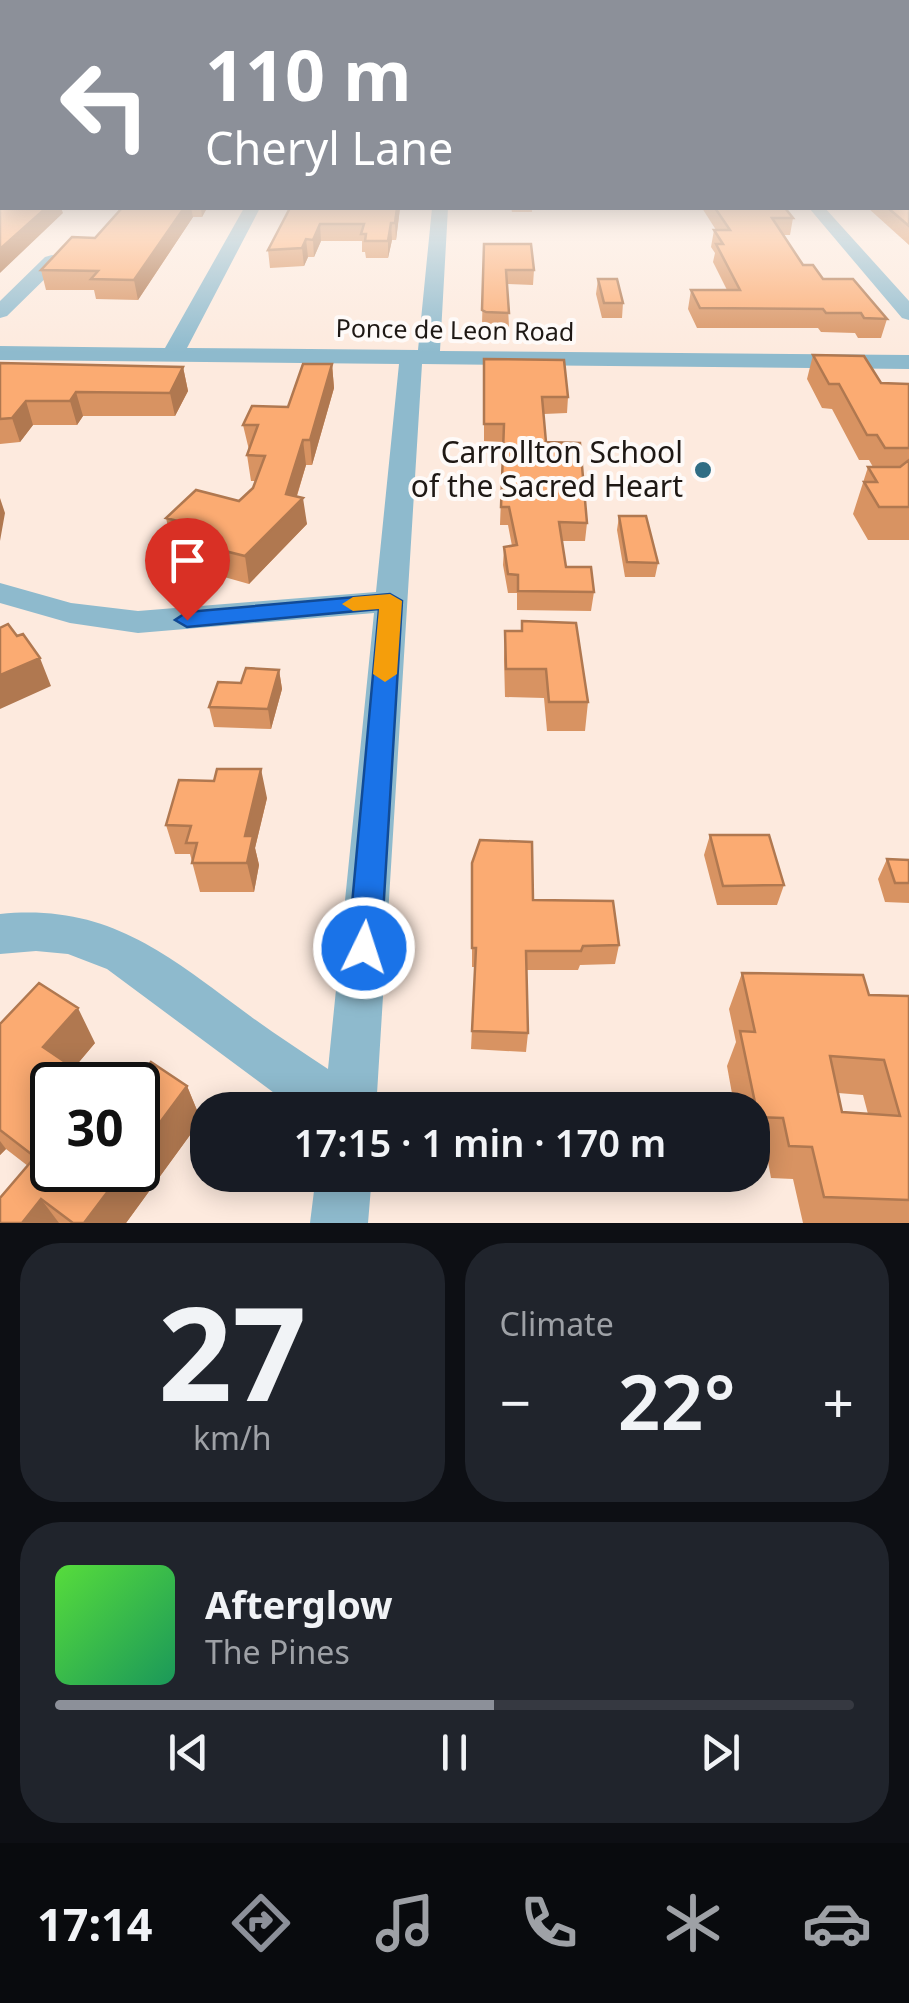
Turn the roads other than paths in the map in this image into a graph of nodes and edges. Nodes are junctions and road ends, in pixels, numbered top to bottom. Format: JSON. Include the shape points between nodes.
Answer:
{"nodes":[{"id":1,"x":236,"y":238,"type":"edge"},
{"id":2,"x":436,"y":238,"type":"edge"},
{"id":3,"x":843,"y":238,"type":"edge"},
{"id":4,"x":52,"y":261,"type":"edge"},
{"id":5,"x":0,"y":312,"type":"edge"},
{"id":6,"x":909,"y":314,"type":"edge"},
{"id":7,"x":0,"y":353,"type":"edge"},
{"id":8,"x":172,"y":354,"type":"junction"},
{"id":9,"x":420,"y":357,"type":"junction"},
{"id":10,"x":909,"y":362,"type":"edge"},
{"id":11,"x":0,"y":592,"type":"edge"},
{"id":12,"x":390,"y":601,"type":"junction"},
{"id":13,"x":0,"y":934,"type":"edge"},
{"id":14,"x":316,"y":1092,"type":"edge"},
{"id":15,"x":351,"y":1092,"type":"edge"},
{"id":16,"x":342,"y":1192,"type":"edge"},
{"id":17,"x":339,"y":1223,"type":"edge"}],
"edges":[{"from":1,"to":8,"type":"street"},
{"from":2,"to":9,"type":"street"},
{"from":3,"to":6,"type":"street"},
{"from":4,"to":5,"type":"street"},
{"from":7,"to":8,"type":"street","name":"Ponce de Leon Road"},
{"from":8,"to":9,"type":"street","name":"Ponce de Leon Road"},
{"from":9,"to":10,"type":"street","name":"Ponce de Leon Road"},
{"from":9,"to":12,"type":"street"},
{"from":11,"to":12,"type":"street","via":[[70,613],[138,622]]},
{"from":12,"to":15,"type":"street"},
{"from":13,"to":14,"type":"street","via":[[73,932],[128,955]]},
{"from":16,"to":17,"type":"street"}]}
